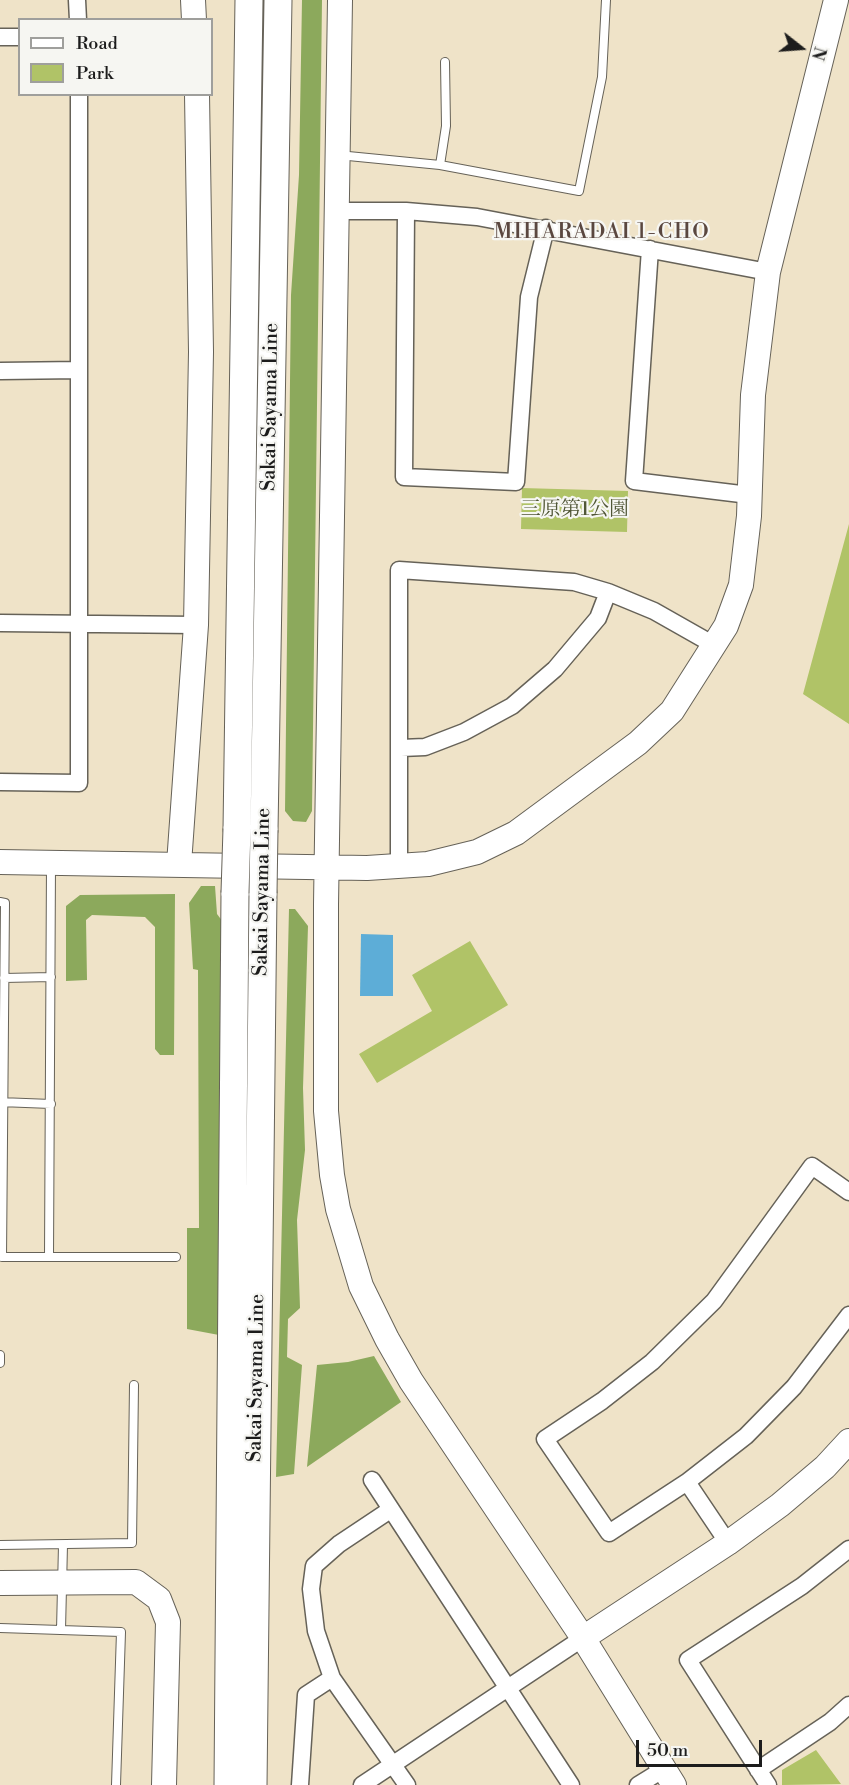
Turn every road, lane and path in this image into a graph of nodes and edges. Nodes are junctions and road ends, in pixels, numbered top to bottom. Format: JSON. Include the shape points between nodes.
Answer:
{"nodes":[{"id":1,"x":77,"y":0,"type":"edge"},
{"id":2,"x":193,"y":0,"type":"edge"},
{"id":3,"x":238,"y":0,"type":"edge"},
{"id":4,"x":249,"y":0,"type":"edge"},
{"id":5,"x":340,"y":0,"type":"edge"},
{"id":6,"x":606,"y":0,"type":"edge"},
{"id":7,"x":836,"y":0,"type":"edge"},
{"id":8,"x":278,"y":1,"type":"edge"},
{"id":9,"x":78,"y":18,"type":"edge"},
{"id":10,"x":194,"y":18,"type":"edge"},
{"id":11,"x":18,"y":36,"type":"edge"},
{"id":12,"x":0,"y":37,"type":"edge"},
{"id":13,"x":446,"y":62,"type":"dead end"},
{"id":14,"x":248,"y":68,"type":"junction"},
{"id":15,"x":79,"y":96,"type":"edge"},
{"id":16,"x":196,"y":96,"type":"edge"},
{"id":17,"x":338,"y":155,"type":"junction"},
{"id":18,"x":440,"y":165,"type":"junction"},
{"id":19,"x":337,"y":211,"type":"junction"},
{"id":20,"x":406,"y":211,"type":"junction"},
{"id":21,"x":546,"y":228,"type":"junction"},
{"id":22,"x":650,"y":249,"type":"junction"},
{"id":23,"x":768,"y":272,"type":"junction"},
{"id":24,"x":79,"y":370,"type":"junction"},
{"id":25,"x":0,"y":371,"type":"edge"},
{"id":26,"x":749,"y":495,"type":"junction"},
{"id":27,"x":608,"y":592,"type":"junction"},
{"id":28,"x":0,"y":623,"type":"edge"},
{"id":29,"x":78,"y":623,"type":"junction"},
{"id":30,"x":196,"y":625,"type":"junction"},
{"id":31,"x":714,"y":645,"type":"junction"},
{"id":32,"x":401,"y":748,"type":"junction"},
{"id":33,"x":0,"y":782,"type":"edge"},
{"id":34,"x":0,"y":862,"type":"edge"},
{"id":35,"x":51,"y":863,"type":"junction"},
{"id":36,"x":179,"y":864,"type":"junction"},
{"id":37,"x":327,"y":867,"type":"junction"},
{"id":38,"x":399,"y":867,"type":"junction"},
{"id":39,"x":0,"y":902,"type":"edge"},
{"id":40,"x":51,"y":977,"type":"junction"},
{"id":41,"x":4,"y":978,"type":"junction"},
{"id":42,"x":2,"y":1103,"type":"edge"},
{"id":43,"x":51,"y":1104,"type":"junction"},
{"id":44,"x":849,"y":1192,"type":"edge"},
{"id":45,"x":50,"y":1256,"type":"junction"},
{"id":46,"x":176,"y":1257,"type":"dead end"},
{"id":47,"x":849,"y":1315,"type":"edge"},
{"id":48,"x":0,"y":1355,"type":"edge"},
{"id":49,"x":0,"y":1364,"type":"edge"},
{"id":50,"x":134,"y":1385,"type":"dead end"},
{"id":51,"x":849,"y":1441,"type":"edge"},
{"id":52,"x":372,"y":1480,"type":"dead end"},
{"id":53,"x":687,"y":1482,"type":"junction"},
{"id":54,"x":390,"y":1510,"type":"junction"},
{"id":55,"x":728,"y":1543,"type":"junction"},
{"id":56,"x":0,"y":1545,"type":"edge"},
{"id":57,"x":63,"y":1545,"type":"junction"},
{"id":58,"x":849,"y":1549,"type":"edge"},
{"id":59,"x":62,"y":1582,"type":"junction"},
{"id":60,"x":0,"y":1583,"type":"edge"},
{"id":61,"x":0,"y":1628,"type":"edge"},
{"id":62,"x":61,"y":1630,"type":"junction"},
{"id":63,"x":583,"y":1638,"type":"junction"},
{"id":64,"x":332,"y":1678,"type":"junction"},
{"id":65,"x":509,"y":1689,"type":"junction"},
{"id":66,"x":849,"y":1705,"type":"edge"},
{"id":67,"x":392,"y":1766,"type":"junction"},
{"id":68,"x":759,"y":1770,"type":"junction"},
{"id":69,"x":669,"y":1777,"type":"edge"},
{"id":70,"x":116,"y":1785,"type":"edge"},
{"id":71,"x":164,"y":1785,"type":"edge"},
{"id":72,"x":228,"y":1785,"type":"edge"},
{"id":73,"x":253,"y":1785,"type":"edge"},
{"id":74,"x":300,"y":1785,"type":"edge"},
{"id":75,"x":362,"y":1785,"type":"edge"},
{"id":76,"x":407,"y":1785,"type":"edge"},
{"id":77,"x":571,"y":1785,"type":"edge"},
{"id":78,"x":638,"y":1785,"type":"edge"},
{"id":79,"x":768,"y":1785,"type":"edge"}],
"edges":[{"from":1,"to":9,"type":"street"},
{"from":2,"to":10,"type":"street"},
{"from":3,"to":14,"type":"main road"},
{"from":4,"to":14,"type":"main road","name":"Sakai Sayama Line"},
{"from":5,"to":17,"type":"street"},
{"from":6,"to":18,"type":"lane","via":[[602,77],[579,191]]},
{"from":7,"to":23,"type":"street"},
{"from":8,"to":73,"type":"main road","name":"Sakai Sayama Line","bridge":true},
{"from":11,"to":12,"type":"street"},
{"from":13,"to":18,"type":"lane","via":[[446,126]]},
{"from":14,"to":72,"type":"main road","name":"Sakai Sayama Line","bridge":true,"via":[[235,893]]},
{"from":15,"to":24,"type":"street"},
{"from":16,"to":30,"type":"street","via":[[201,352]]},
{"from":17,"to":18,"type":"lane"},
{"from":17,"to":19,"type":"street"},
{"from":19,"to":20,"type":"street"},
{"from":19,"to":37,"type":"street"},
{"from":20,"to":21,"type":"street"},
{"from":20,"to":21,"type":"street","via":[[404,477],[516,482],[529,297]]},
{"from":21,"to":22,"type":"street"},
{"from":22,"to":23,"type":"street"},
{"from":22,"to":26,"type":"street","via":[[634,481]]},
{"from":23,"to":26,"type":"street","via":[[753,395]]},
{"from":24,"to":25,"type":"street"},
{"from":24,"to":29,"type":"street"},
{"from":26,"to":31,"type":"street","via":[[741,585],[726,626]]},
{"from":27,"to":31,"type":"street","via":[[654,611]]},
{"from":27,"to":32,"type":"street","via":[[598,618],[555,669],[512,706],[425,747]]},
{"from":27,"to":32,"type":"street","via":[[574,582],[528,577],[399,570]]},
{"from":28,"to":29,"type":"street"},
{"from":29,"to":30,"type":"street"},
{"from":29,"to":33,"type":"street","via":[[79,783]]},
{"from":30,"to":36,"type":"street"},
{"from":31,"to":38,"type":"street","via":[[672,711],[638,742],[516,833],[477,852]]},
{"from":32,"to":38,"type":"street"},
{"from":34,"to":35,"type":"street"},
{"from":35,"to":36,"type":"street"},
{"from":35,"to":40,"type":"lane"},
{"from":36,"to":37,"type":"street"},
{"from":37,"to":38,"type":"street"},
{"from":37,"to":63,"type":"street","via":[[326,1111],[330,1163],[338,1209],[362,1286],[411,1381]]},
{"from":39,"to":41,"type":"lane","via":[[5,903]]},
{"from":40,"to":41,"type":"lane"},
{"from":40,"to":43,"type":"lane"},
{"from":41,"to":42,"type":"lane"},
{"from":42,"to":43,"type":"lane"},
{"from":42,"to":45,"type":"lane","via":[[2,1257]]},
{"from":43,"to":45,"type":"lane"},
{"from":44,"to":53,"type":"street","via":[[812,1166],[714,1301],[652,1362],[545,1439],[609,1533]]},
{"from":45,"to":46,"type":"lane"},
{"from":47,"to":53,"type":"street","via":[[794,1387],[746,1436]]},
{"from":48,"to":49,"type":"lane"},
{"from":50,"to":57,"type":"lane","via":[[132,1543]]},
{"from":51,"to":55,"type":"street","via":[[780,1505]]},
{"from":52,"to":54,"type":"street"},
{"from":53,"to":55,"type":"street"},
{"from":54,"to":64,"type":"street","via":[[314,1566],[311,1589],[316,1631]]},
{"from":54,"to":65,"type":"street"},
{"from":55,"to":63,"type":"street"},
{"from":56,"to":57,"type":"lane"},
{"from":57,"to":59,"type":"lane"},
{"from":58,"to":68,"type":"street","via":[[802,1586],[688,1660]]},
{"from":59,"to":60,"type":"street"},
{"from":59,"to":62,"type":"lane"},
{"from":59,"to":71,"type":"street","via":[[136,1582],[159,1599],[168,1622]]},
{"from":61,"to":62,"type":"lane"},
{"from":62,"to":70,"type":"lane","via":[[121,1632]]},
{"from":63,"to":65,"type":"street"},
{"from":63,"to":69,"type":"street"},
{"from":64,"to":67,"type":"street"},
{"from":64,"to":74,"type":"street","via":[[306,1695]]},
{"from":65,"to":67,"type":"street"},
{"from":65,"to":77,"type":"street"},
{"from":66,"to":68,"type":"street"},
{"from":67,"to":75,"type":"street"},
{"from":67,"to":76,"type":"street"},
{"from":68,"to":79,"type":"street"},
{"from":69,"to":78,"type":"street"}]}
